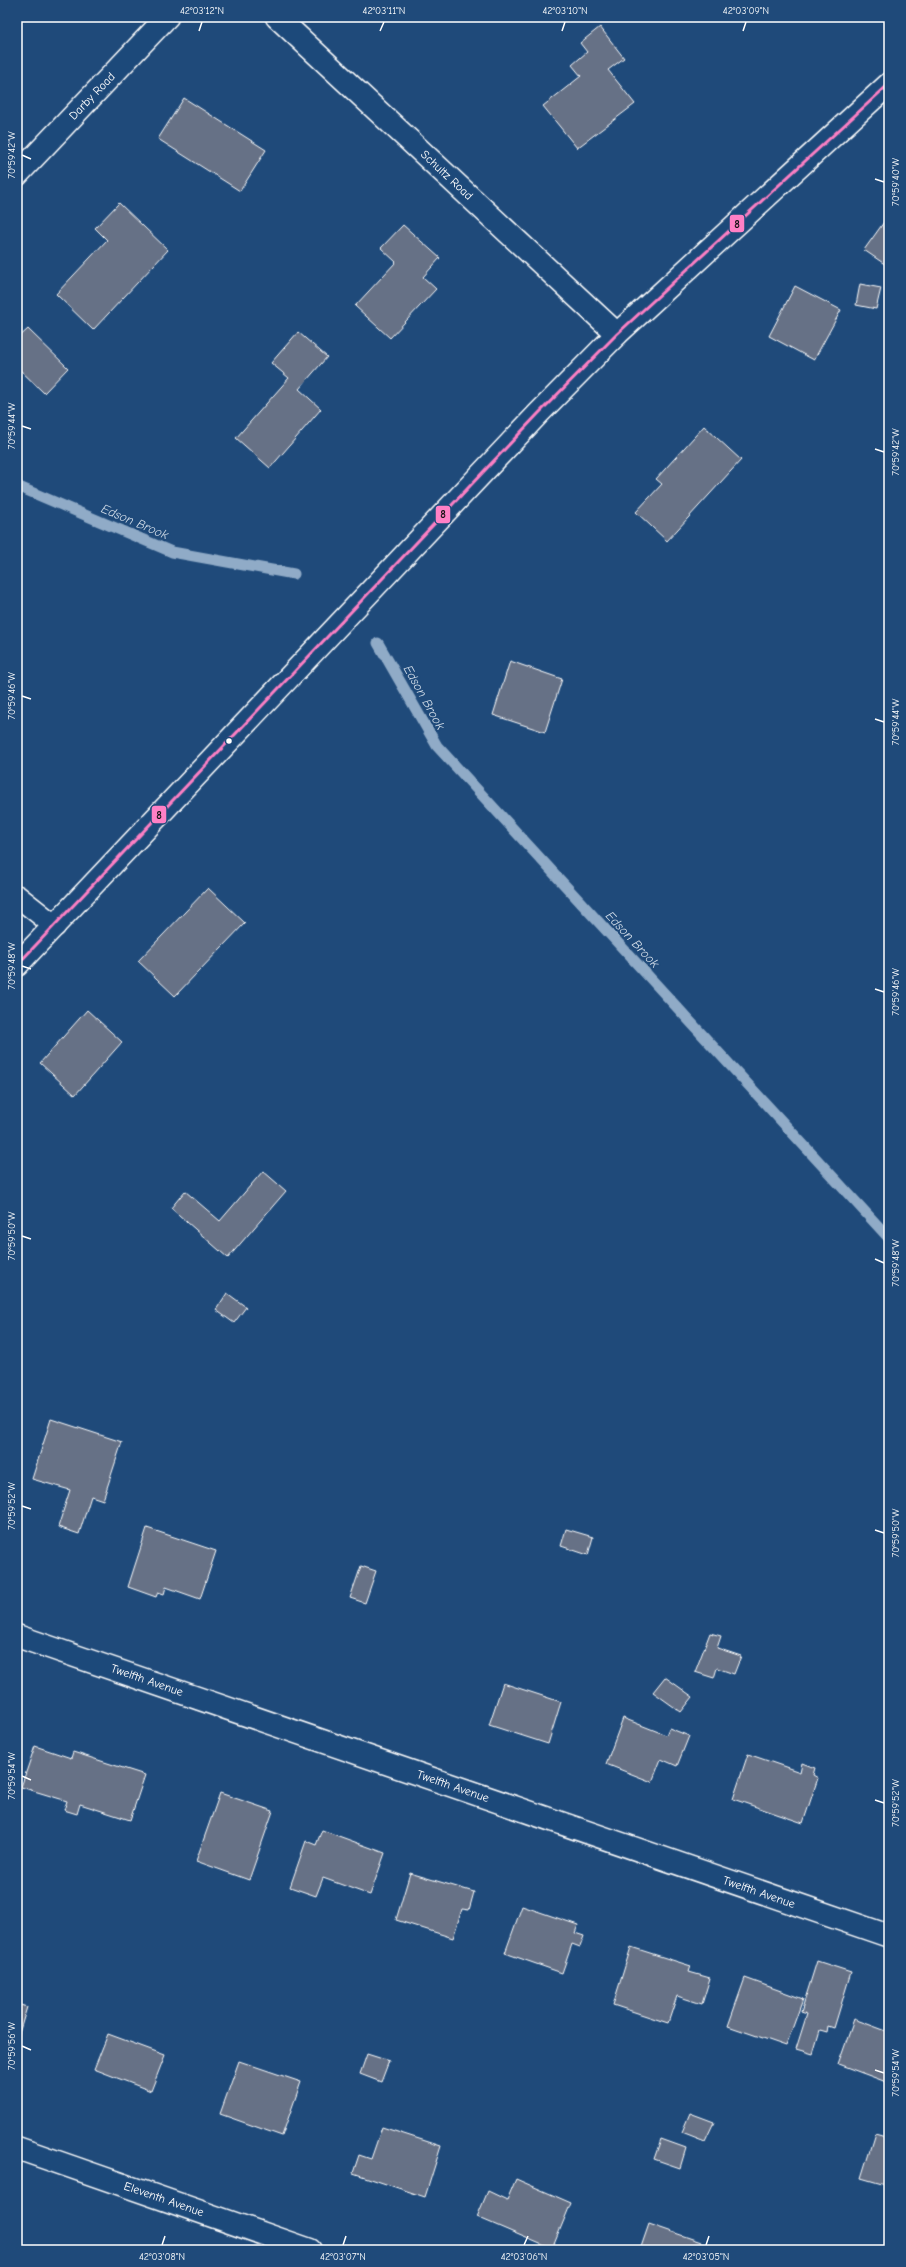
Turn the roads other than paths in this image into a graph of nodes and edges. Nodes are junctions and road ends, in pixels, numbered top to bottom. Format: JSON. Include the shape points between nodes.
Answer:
{"nodes":[{"id":1,"x":167,"y":17,"type":"edge"},
{"id":2,"x":277,"y":17,"type":"edge"},
{"id":3,"x":889,"y":84,"type":"edge"},
{"id":4,"x":17,"y":175,"type":"edge"},
{"id":5,"x":617,"y":334,"type":"junction"},
{"id":6,"x":17,"y":896,"type":"edge"},
{"id":7,"x":54,"y":926,"type":"junction"},
{"id":8,"x":17,"y":965,"type":"edge"},
{"id":9,"x":17,"y":1636,"type":"edge"},
{"id":10,"x":889,"y":1936,"type":"edge"},
{"id":11,"x":17,"y":2148,"type":"edge"},
{"id":12,"x":310,"y":2250,"type":"edge"}],
"edges":[{"from":1,"to":4,"type":"street","name":"Darby Road"},
{"from":2,"to":5,"type":"street","name":"Schultz Road"},
{"from":3,"to":5,"type":"street"},
{"from":5,"to":7,"type":"street","via":[[538,414]]},
{"from":6,"to":7,"type":"lane"},
{"from":7,"to":8,"type":"street"},
{"from":9,"to":10,"type":"street","name":"Twelfth Avenue"},
{"from":11,"to":12,"type":"street","name":"Eleventh Avenue"}]}
